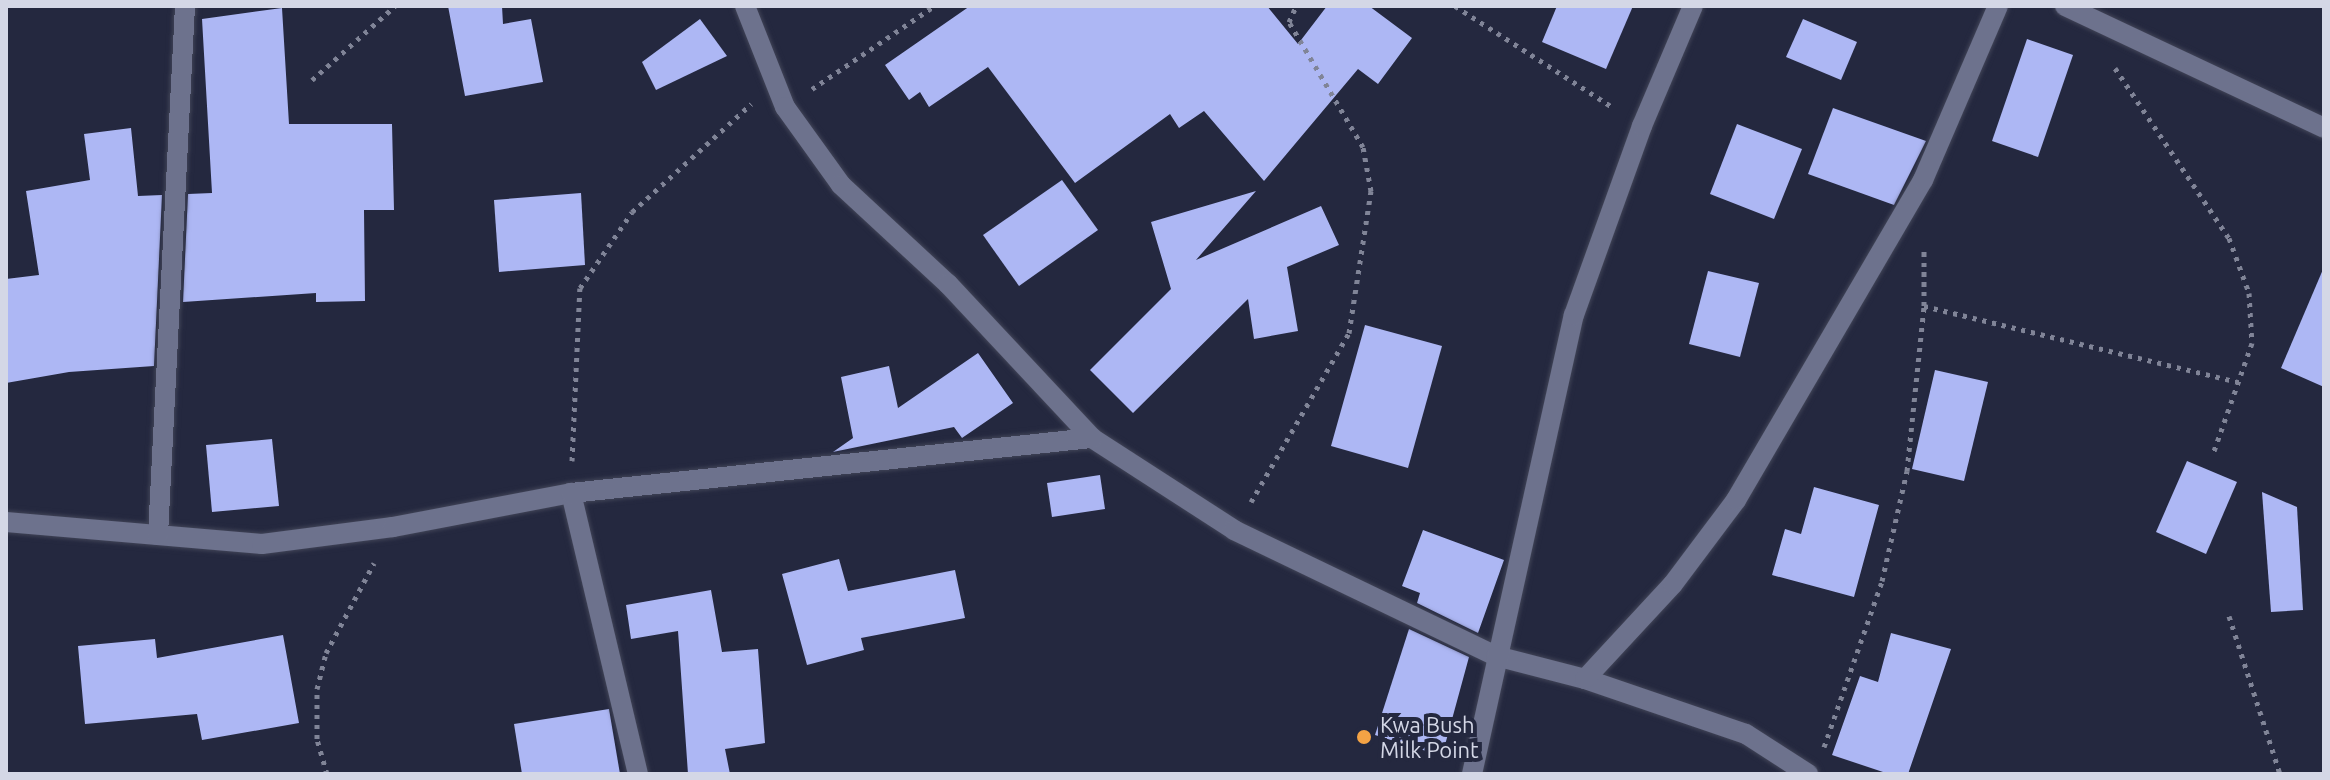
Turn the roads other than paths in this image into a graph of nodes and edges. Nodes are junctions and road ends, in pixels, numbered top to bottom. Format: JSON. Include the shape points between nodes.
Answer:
{"nodes":[{"id":1,"x":185,"y":6,"type":"edge"},
{"id":2,"x":745,"y":6,"type":"edge"},
{"id":3,"x":1693,"y":6,"type":"edge"},
{"id":4,"x":1998,"y":6,"type":"edge"},
{"id":5,"x":2065,"y":6,"type":"edge"},
{"id":6,"x":2324,"y":128,"type":"edge"},
{"id":7,"x":1092,"y":438,"type":"junction"},
{"id":8,"x":571,"y":493,"type":"junction"},
{"id":9,"x":6,"y":522,"type":"edge"},
{"id":10,"x":158,"y":535,"type":"junction"},
{"id":11,"x":1496,"y":656,"type":"junction"},
{"id":12,"x":1585,"y":679,"type":"junction"},
{"id":13,"x":1814,"y":767,"type":"edge"},
{"id":14,"x":638,"y":774,"type":"edge"},
{"id":15,"x":1472,"y":774,"type":"edge"}],
"edges":[{"from":1,"to":10,"type":"street"},
{"from":2,"to":7,"type":"street","via":[[785,107],[841,185],[948,284]]},
{"from":3,"to":11,"type":"street","via":[[1642,126],[1574,315]]},
{"from":4,"to":12,"type":"street","via":[[1923,180],[1736,500],[1673,584]]},
{"from":5,"to":6,"type":"street"},
{"from":7,"to":8,"type":"street"},
{"from":7,"to":11,"type":"street","via":[[1234,530]]},
{"from":8,"to":10,"type":"street","via":[[393,527],[262,544]]},
{"from":8,"to":14,"type":"street"},
{"from":9,"to":10,"type":"street"},
{"from":11,"to":12,"type":"street"},
{"from":11,"to":15,"type":"street"},
{"from":12,"to":13,"type":"street","via":[[1746,734]]}]}
